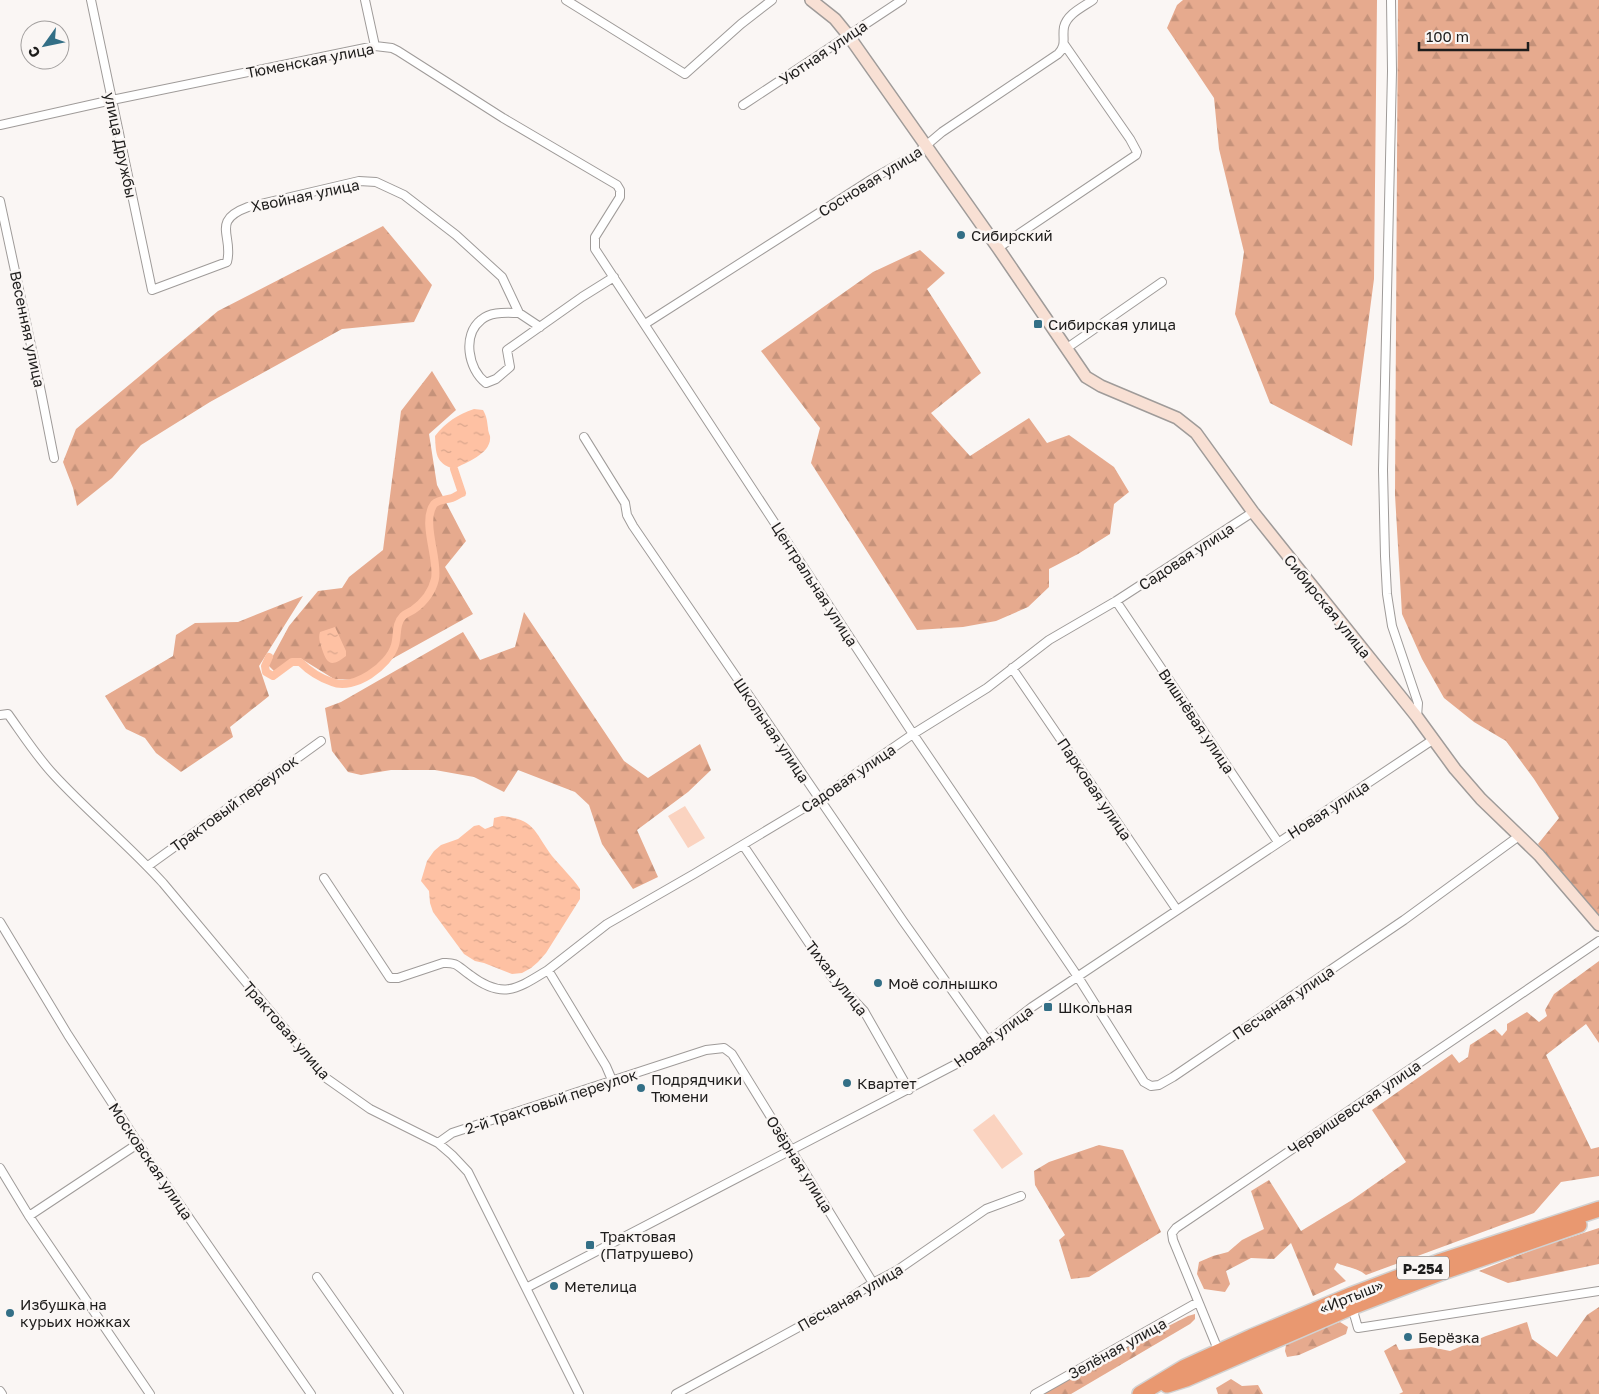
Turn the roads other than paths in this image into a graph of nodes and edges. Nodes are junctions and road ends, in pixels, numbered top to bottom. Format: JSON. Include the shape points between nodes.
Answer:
{"nodes":[{"id":1,"x":91,"y":0,"type":"edge"},
{"id":2,"x":365,"y":0,"type":"edge"},
{"id":3,"x":566,"y":0,"type":"edge"},
{"id":4,"x":772,"y":0,"type":"edge"},
{"id":5,"x":811,"y":0,"type":"edge"},
{"id":6,"x":902,"y":0,"type":"edge"},
{"id":7,"x":1093,"y":0,"type":"edge"},
{"id":8,"x":1391,"y":0,"type":"edge"},
{"id":9,"x":848,"y":35,"type":"junction"},
{"id":10,"x":1064,"y":44,"type":"junction"},
{"id":11,"x":375,"y":46,"type":"junction"},
{"id":12,"x":112,"y":100,"type":"junction"},
{"id":13,"x":743,"y":105,"type":"dead end"},
{"id":14,"x":0,"y":125,"type":"edge"},
{"id":15,"x":925,"y":146,"type":"junction"},
{"id":16,"x":617,"y":185,"type":"joint"},
{"id":17,"x":0,"y":201,"type":"edge"},
{"id":18,"x":998,"y":248,"type":"junction"},
{"id":19,"x":614,"y":277,"type":"junction"},
{"id":20,"x":1162,"y":282,"type":"dead end"},
{"id":21,"x":152,"y":290,"type":"joint"},
{"id":22,"x":519,"y":313,"type":"junction"},
{"id":23,"x":645,"y":324,"type":"junction"},
{"id":24,"x":540,"y":327,"type":"junction"},
{"id":25,"x":1066,"y":348,"type":"junction"},
{"id":26,"x":584,"y":437,"type":"dead end"},
{"id":27,"x":54,"y":458,"type":"dead end"},
{"id":28,"x":1253,"y":512,"type":"junction"},
{"id":29,"x":1116,"y":601,"type":"junction"},
{"id":30,"x":1012,"y":668,"type":"junction"},
{"id":31,"x":4,"y":715,"type":"edge"},
{"id":32,"x":1417,"y":716,"type":"junction"},
{"id":33,"x":913,"y":734,"type":"junction"},
{"id":34,"x":1434,"y":739,"type":"junction"},
{"id":35,"x":321,"y":741,"type":"dead end"},
{"id":36,"x":819,"y":799,"type":"junction"},
{"id":37,"x":1519,"y":836,"type":"junction"},
{"id":38,"x":1278,"y":842,"type":"junction"},
{"id":39,"x":743,"y":845,"type":"junction"},
{"id":40,"x":148,"y":866,"type":"junction"},
{"id":41,"x":324,"y":878,"type":"dead end"},
{"id":42,"x":1177,"y":910,"type":"junction"},
{"id":43,"x":0,"y":922,"type":"edge"},
{"id":44,"x":1599,"y":926,"type":"edge"},
{"id":45,"x":1599,"y":941,"type":"edge"},
{"id":46,"x":548,"y":970,"type":"junction"},
{"id":47,"x":1078,"y":977,"type":"junction"},
{"id":48,"x":988,"y":1041,"type":"junction"},
{"id":49,"x":724,"y":1048,"type":"joint"},
{"id":50,"x":612,"y":1080,"type":"junction"},
{"id":51,"x":909,"y":1090,"type":"junction"},
{"id":52,"x":139,"y":1143,"type":"junction"},
{"id":53,"x":438,"y":1143,"type":"junction"},
{"id":54,"x":792,"y":1150,"type":"junction"},
{"id":55,"x":0,"y":1168,"type":"edge"},
{"id":56,"x":1021,"y":1196,"type":"dead end"},
{"id":57,"x":1599,"y":1208,"type":"edge"},
{"id":58,"x":29,"y":1216,"type":"junction"},
{"id":59,"x":1599,"y":1218,"type":"edge"},
{"id":60,"x":316,"y":1278,"type":"dead end"},
{"id":61,"x":873,"y":1283,"type":"junction"},
{"id":62,"x":526,"y":1288,"type":"junction"},
{"id":63,"x":1599,"y":1291,"type":"edge"},
{"id":64,"x":1198,"y":1302,"type":"junction"},
{"id":65,"x":1352,"y":1307,"type":"junction"},
{"id":66,"x":1219,"y":1352,"type":"junction"},
{"id":67,"x":150,"y":1394,"type":"edge"},
{"id":68,"x":311,"y":1394,"type":"edge"},
{"id":69,"x":399,"y":1394,"type":"edge"},
{"id":70,"x":580,"y":1394,"type":"edge"},
{"id":71,"x":676,"y":1394,"type":"edge"},
{"id":72,"x":1035,"y":1394,"type":"edge"},
{"id":73,"x":1141,"y":1394,"type":"edge"}],
"edges":[{"from":1,"to":12,"type":"street","name":"улица Дружбы"},
{"from":2,"to":11,"type":"street"},
{"from":3,"to":4,"type":"street","via":[[685,74]]},
{"from":5,"to":9,"type":"street","name":"Сибирская улица","via":[[835,19]]},
{"from":6,"to":9,"type":"street","name":"Уютная улица"},
{"from":7,"to":10,"type":"street","via":[[1070,16],[1064,28]]},
{"from":8,"to":32,"type":"street","via":[[1383,470],[1386,594],[1392,626],[1418,703]]},
{"from":9,"to":13,"type":"street","name":"Уютная улица"},
{"from":9,"to":15,"type":"street","name":"Сибирская улица"},
{"from":10,"to":15,"type":"street","name":"Сосновая улица","via":[[1058,54]]},
{"from":10,"to":18,"type":"street","via":[[1137,152]]},
{"from":11,"to":12,"type":"street","name":"Тюменская улица"},
{"from":11,"to":16,"type":"street","name":"Тюменская улица","via":[[392,48]]},
{"from":12,"to":14,"type":"street","name":"Тюменская улица"},
{"from":12,"to":21,"type":"street","name":"улица Дружбы"},
{"from":15,"to":18,"type":"street","name":"Сибирская улица"},
{"from":15,"to":23,"type":"street","name":"Сосновая улица"},
{"from":16,"to":19,"type":"street","name":"Центральная улица","via":[[620,197],[594,243]]},
{"from":17,"to":27,"type":"street","name":"Весенняя улица"},
{"from":18,"to":25,"type":"street","name":"Сибирская улица"},
{"from":19,"to":23,"type":"street","name":"Центральная улица"},
{"from":19,"to":24,"type":"street"},
{"from":20,"to":25,"type":"street"},
{"from":21,"to":22,"type":"street","name":"Хвойная улица","via":[[227,262],[225,232],[228,220],[235,212],[359,181],[376,182],[404,195],[456,235],[502,277]]},
{"from":22,"to":24,"type":"street"},
{"from":22,"to":24,"type":"street","via":[[497,313],[482,318],[470,334],[470,359],[486,383],[510,367],[507,350]]},
{"from":23,"to":33,"type":"street","name":"Центральная улица"},
{"from":25,"to":28,"type":"street","name":"Сибирская улица","via":[[1086,377],[1177,418],[1196,433]]},
{"from":26,"to":36,"type":"street","name":"Школьная улица","via":[[625,503],[633,526]]},
{"from":28,"to":29,"type":"street","name":"Садовая улица"},
{"from":28,"to":32,"type":"street","name":"Сибирская улица"},
{"from":29,"to":30,"type":"street","name":"Садовая улица","via":[[1049,640]]},
{"from":29,"to":38,"type":"street","name":"Вишнёвая улица"},
{"from":30,"to":33,"type":"street","name":"Садовая улица","via":[[987,688]]},
{"from":30,"to":42,"type":"street","name":"Парковая улица"},
{"from":31,"to":40,"type":"street","name":"Трактовая улица","via":[[53,774]]},
{"from":32,"to":34,"type":"street","name":"Сибирская улица"},
{"from":33,"to":36,"type":"street","name":"Садовая улица"},
{"from":33,"to":47,"type":"street","name":"Центральная улица"},
{"from":34,"to":37,"type":"street","name":"Сибирская улица","via":[[1454,769]]},
{"from":34,"to":38,"type":"street","name":"Новая улица"},
{"from":35,"to":40,"type":"street","name":"Трактовый переулок"},
{"from":36,"to":39,"type":"street","name":"Садовая улица"},
{"from":36,"to":48,"type":"street","name":"Школьная улица"},
{"from":37,"to":44,"type":"street","name":"Сибирская улица","via":[[1539,854]]},
{"from":37,"to":47,"type":"street","name":"Песчаная улица","via":[[1404,920],[1159,1084],[1151,1086],[1144,1082]]},
{"from":38,"to":42,"type":"street","name":"Новая улица"},
{"from":39,"to":46,"type":"street","name":"Садовая улица","via":[[607,924]]},
{"from":39,"to":51,"type":"street","name":"Тихая улица","via":[[831,976],[864,1011]]},
{"from":40,"to":53,"type":"street","name":"Трактовая улица","via":[[326,1078],[370,1109]]},
{"from":41,"to":46,"type":"street","name":"Садовая улица","via":[[390,978],[450,962],[494,989],[507,990],[520,987]]},
{"from":42,"to":47,"type":"street","name":"Новая улица"},
{"from":43,"to":52,"type":"street","name":"Московская улица","via":[[68,1035]]},
{"from":45,"to":64,"type":"street","name":"Червишевская улица","via":[[1176,1228],[1172,1233],[1173,1240]]},
{"from":46,"to":50,"type":"street"},
{"from":47,"to":48,"type":"street","name":"Новая улица"},
{"from":48,"to":51,"type":"street","name":"Новая улица","via":[[962,1061]]},
{"from":49,"to":50,"type":"street","name":"2-й Трактовый переулок","via":[[706,1050]]},
{"from":49,"to":54,"type":"street","name":"Озёрная улица","via":[[732,1054]]},
{"from":50,"to":53,"type":"street","name":"2-й Трактовый переулок","via":[[452,1133]]},
{"from":51,"to":54,"type":"street","name":"Новая улица"},
{"from":52,"to":58,"type":"street"},
{"from":52,"to":68,"type":"street","name":"Московская улица"},
{"from":53,"to":62,"type":"street","name":"Трактовая улица","via":[[468,1172]]},
{"from":54,"to":61,"type":"street","name":"Озёрная улица"},
{"from":54,"to":62,"type":"street","name":"Новая улица"},
{"from":55,"to":58,"type":"street"},
{"from":56,"to":61,"type":"street","name":"Песчаная улица","via":[[986,1209],[896,1271]]},
{"from":57,"to":66,"type":"highway","name":"«Иртыш»","number":"Р-254","via":[[1441,1261],[1314,1310]]},
{"from":58,"to":67,"type":"street"},
{"from":59,"to":65,"type":"highway","name":"«Иртыш»","number":"Р-254"},
{"from":60,"to":69,"type":"street"},
{"from":61,"to":71,"type":"street","name":"Песчаная улица","via":[[841,1304]]},
{"from":62,"to":70,"type":"street","name":"Трактовая улица"},
{"from":63,"to":65,"type":"street","via":[[1358,1328]]},
{"from":64,"to":66,"type":"street","name":"Червишевская улица"},
{"from":64,"to":72,"type":"street","name":"Зелёная улица"},
{"from":65,"to":73,"type":"highway","name":"«Иртыш»","number":"Р-254","via":[[1186,1379]]},
{"from":66,"to":73,"type":"highway","name":"«Иртыш»","number":"Р-254","via":[[1185,1367]]}]}
